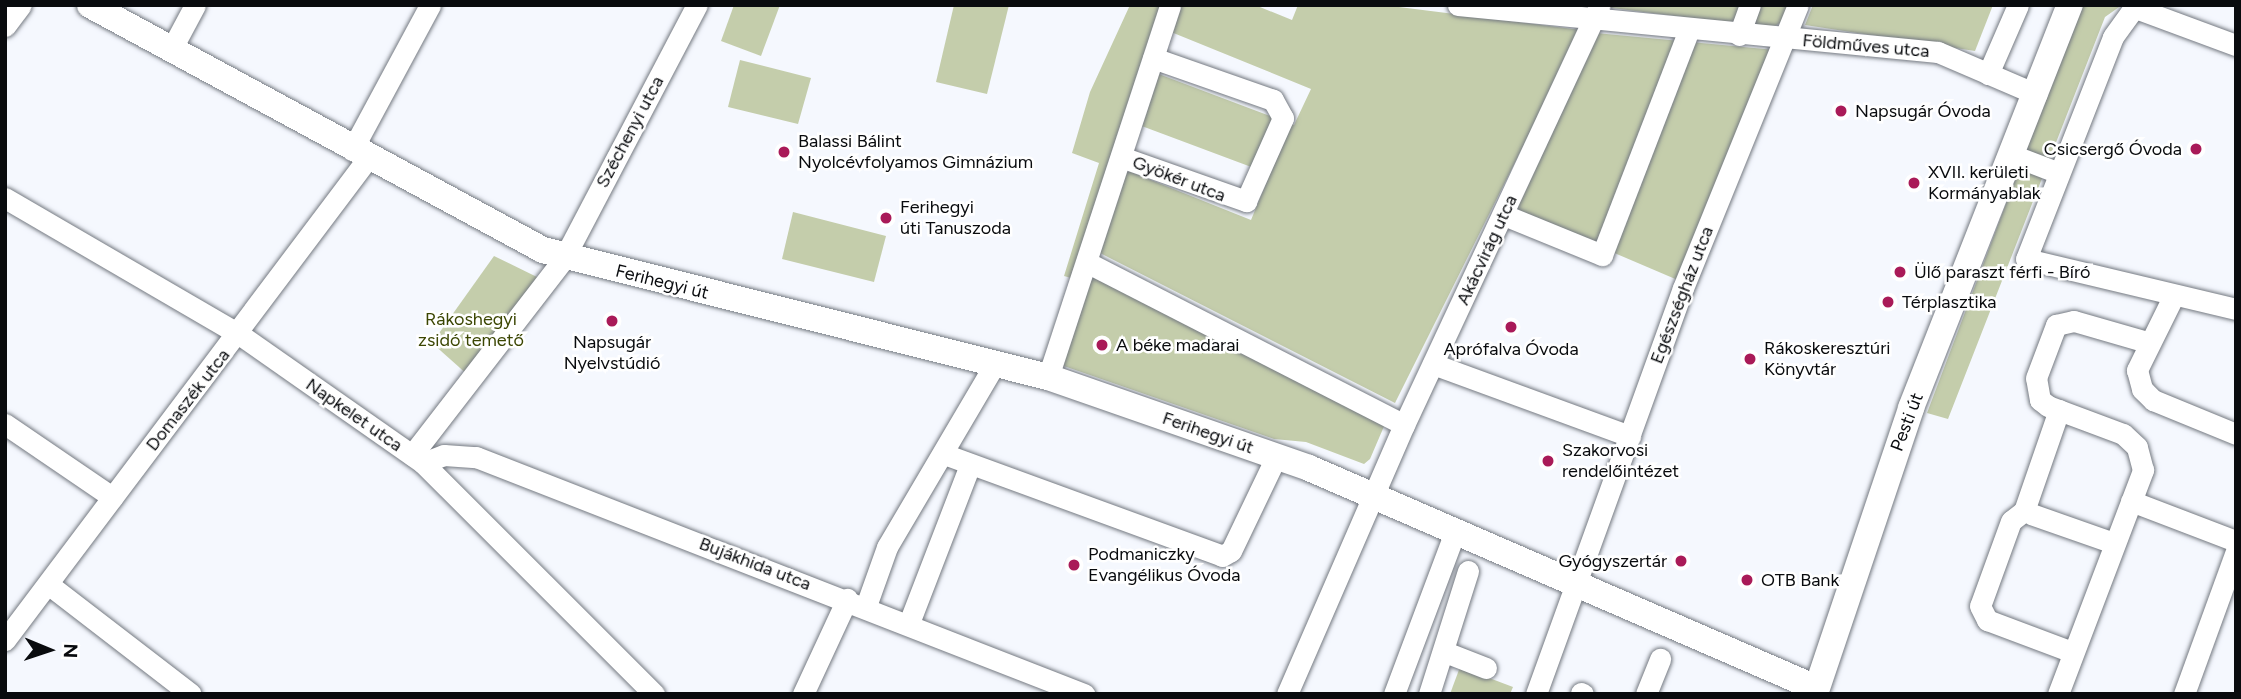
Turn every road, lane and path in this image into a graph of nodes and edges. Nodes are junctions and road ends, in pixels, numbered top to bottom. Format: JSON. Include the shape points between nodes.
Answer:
{"nodes":[{"id":1,"x":21,"y":5,"type":"edge"},
{"id":2,"x":90,"y":5,"type":"edge"},
{"id":3,"x":195,"y":5,"type":"edge"},
{"id":4,"x":430,"y":5,"type":"edge"},
{"id":5,"x":697,"y":5,"type":"edge"},
{"id":6,"x":1170,"y":5,"type":"edge"},
{"id":7,"x":1458,"y":5,"type":"edge"},
{"id":8,"x":1750,"y":5,"type":"edge"},
{"id":9,"x":1798,"y":5,"type":"edge"},
{"id":10,"x":2070,"y":5,"type":"edge"},
{"id":11,"x":2014,"y":6,"type":"edge"},
{"id":12,"x":2135,"y":6,"type":"edge"},
{"id":13,"x":1546,"y":11,"type":"edge"},
{"id":14,"x":1597,"y":14,"type":"edge"},
{"id":15,"x":5,"y":26,"type":"edge"},
{"id":16,"x":1688,"y":32,"type":"junction"},
{"id":17,"x":1739,"y":35,"type":"junction"},
{"id":18,"x":1785,"y":39,"type":"junction"},
{"id":19,"x":2236,"y":45,"type":"edge"},
{"id":20,"x":171,"y":50,"type":"junction"},
{"id":21,"x":1153,"y":58,"type":"junction"},
{"id":22,"x":1988,"y":74,"type":"junction"},
{"id":23,"x":2036,"y":94,"type":"junction"},
{"id":24,"x":360,"y":154,"type":"junction"},
{"id":25,"x":2012,"y":155,"type":"junction"},
{"id":26,"x":1121,"y":157,"type":"junction"},
{"id":27,"x":2059,"y":173,"type":"junction"},
{"id":28,"x":5,"y":198,"type":"edge"},
{"id":29,"x":1504,"y":215,"type":"junction"},
{"id":30,"x":564,"y":258,"type":"junction"},
{"id":31,"x":1088,"y":263,"type":"junction"},
{"id":32,"x":2174,"y":295,"type":"junction"},
{"id":33,"x":2236,"y":309,"type":"edge"},
{"id":34,"x":239,"y":334,"type":"junction"},
{"id":35,"x":2150,"y":343,"type":"junction"},
{"id":36,"x":996,"y":362,"type":"junction"},
{"id":37,"x":1433,"y":364,"type":"junction"},
{"id":38,"x":1048,"y":377,"type":"junction"},
{"id":39,"x":2059,"y":410,"type":"junction"},
{"id":40,"x":5,"y":424,"type":"edge"},
{"id":41,"x":1404,"y":425,"type":"junction"},
{"id":42,"x":2233,"y":425,"type":"edge"},
{"id":43,"x":1630,"y":436,"type":"junction"},
{"id":44,"x":944,"y":454,"type":"junction"},
{"id":45,"x":1276,"y":457,"type":"junction"},
{"id":46,"x":417,"y":459,"type":"junction"},
{"id":47,"x":971,"y":465,"type":"junction"},
{"id":48,"x":1373,"y":494,"type":"junction"},
{"id":49,"x":112,"y":497,"type":"junction"},
{"id":50,"x":2131,"y":501,"type":"junction"},
{"id":51,"x":2031,"y":513,"type":"dead end"},
{"id":52,"x":1454,"y":534,"type":"junction"},
{"id":53,"x":2236,"y":541,"type":"edge"},
{"id":54,"x":2114,"y":543,"type":"junction"},
{"id":55,"x":2236,"y":551,"type":"edge"},
{"id":56,"x":1468,"y":571,"type":"dead end"},
{"id":57,"x":48,"y":584,"type":"junction"},
{"id":58,"x":1579,"y":589,"type":"junction"},
{"id":59,"x":856,"y":603,"type":"junction"},
{"id":60,"x":909,"y":623,"type":"junction"},
{"id":61,"x":5,"y":640,"type":"edge"},
{"id":62,"x":1445,"y":652,"type":"junction"},
{"id":63,"x":2073,"y":652,"type":"junction"},
{"id":64,"x":1660,"y":659,"type":"dead end"},
{"id":65,"x":1486,"y":668,"type":"dead end"},
{"id":66,"x":1821,"y":692,"type":"edge"},
{"id":67,"x":191,"y":694,"type":"edge"},
{"id":68,"x":654,"y":694,"type":"edge"},
{"id":69,"x":803,"y":694,"type":"edge"},
{"id":70,"x":1084,"y":694,"type":"edge"},
{"id":71,"x":1287,"y":694,"type":"edge"},
{"id":72,"x":1394,"y":694,"type":"edge"},
{"id":73,"x":1429,"y":694,"type":"edge"},
{"id":74,"x":1536,"y":694,"type":"edge"},
{"id":75,"x":1646,"y":694,"type":"edge"},
{"id":76,"x":2058,"y":694,"type":"edge"},
{"id":77,"x":2184,"y":694,"type":"edge"}],
"edges":[{"from":1,"to":15,"type":"street"},
{"from":2,"to":20,"type":"main road","name":"Ferihegyi út"},
{"from":3,"to":20,"type":"street"},
{"from":4,"to":24,"type":"street","name":"Domaszék utca"},
{"from":5,"to":30,"type":"street","name":"Széchenyi utca"},
{"from":6,"to":21,"type":"street","name":"Gyökér utca"},
{"from":7,"to":13,"type":"street","name":"Földműves utca"},
{"from":8,"to":17,"type":"street"},
{"from":9,"to":18,"type":"street","name":"Egészségház utca"},
{"from":10,"to":23,"type":"main road","name":"Pesti út"},
{"from":11,"to":22,"type":"street"},
{"from":12,"to":19,"type":"street"},
{"from":12,"to":27,"type":"street","via":[[2113,37]]},
{"from":13,"to":14,"type":"street","name":"Földműves utca"},
{"from":14,"to":16,"type":"street","name":"Földműves utca"},
{"from":14,"to":29,"type":"street","name":"Akácvirág utca"},
{"from":16,"to":17,"type":"street","name":"Földműves utca"},
{"from":16,"to":29,"type":"street","via":[[1602,255]]},
{"from":17,"to":18,"type":"street","name":"Földműves utca"},
{"from":18,"to":22,"type":"street","name":"Földműves utca","via":[[1938,52]]},
{"from":18,"to":43,"type":"street","name":"Egészségház utca"},
{"from":20,"to":24,"type":"main road","name":"Ferihegyi út"},
{"from":21,"to":26,"type":"street","name":"Gyökér utca"},
{"from":21,"to":26,"type":"street","name":"Gyökér utca","via":[[1273,100],[1283,118],[1246,201]]},
{"from":22,"to":23,"type":"street","name":"Földműves utca"},
{"from":23,"to":25,"type":"main road","name":"Pesti út"},
{"from":24,"to":30,"type":"main road","name":"Ferihegyi út"},
{"from":24,"to":34,"type":"street","name":"Domaszék utca"},
{"from":25,"to":27,"type":"street"},
{"from":25,"to":66,"type":"main road","name":"Pesti út","via":[[1902,432]]},
{"from":26,"to":31,"type":"street","name":"Gyökér utca"},
{"from":27,"to":32,"type":"street","via":[[2026,259]]},
{"from":28,"to":34,"type":"street","name":"Napkelet utca"},
{"from":29,"to":37,"type":"street","name":"Akácvirág utca"},
{"from":30,"to":36,"type":"main road","name":"Ferihegyi út"},
{"from":30,"to":46,"type":"street","name":"Széchenyi utca"},
{"from":31,"to":38,"type":"street","name":"Gyökér utca"},
{"from":31,"to":41,"type":"street"},
{"from":32,"to":33,"type":"street"},
{"from":32,"to":35,"type":"street"},
{"from":34,"to":46,"type":"street","name":"Napkelet utca"},
{"from":34,"to":49,"type":"street","name":"Domaszék utca"},
{"from":35,"to":39,"type":"street","via":[[2074,321],[2056,325],[2036,378],[2040,400]]},
{"from":35,"to":42,"type":"street","via":[[2137,370],[2142,389],[2153,400]]},
{"from":36,"to":38,"type":"main road","name":"Ferihegyi út"},
{"from":36,"to":44,"type":"street"},
{"from":37,"to":41,"type":"street","name":"Akácvirág utca"},
{"from":37,"to":43,"type":"street"},
{"from":38,"to":45,"type":"main road","name":"Ferihegyi út"},
{"from":39,"to":50,"type":"street","via":[[2123,434],[2137,447],[2143,470]]},
{"from":39,"to":63,"type":"street","via":[[2024,511],[2011,522],[1980,606],[1987,620]]},
{"from":40,"to":49,"type":"street"},
{"from":41,"to":48,"type":"street","name":"Akácvirág utca"},
{"from":43,"to":58,"type":"street","name":"Egészségház utca"},
{"from":44,"to":47,"type":"street","name":"Ferihegyi út"},
{"from":44,"to":59,"type":"street"},
{"from":45,"to":47,"type":"street","name":"Ferihegyi út","via":[[1231,551],[1222,556]]},
{"from":45,"to":48,"type":"main road","name":"Ferihegyi út"},
{"from":46,"to":59,"type":"street","name":"Bujákhida utca","via":[[476,457]]},
{"from":46,"to":68,"type":"street","name":"Napkelet utca"},
{"from":47,"to":60,"type":"street"},
{"from":48,"to":52,"type":"main road","name":"Ferihegyi út"},
{"from":48,"to":71,"type":"street"},
{"from":49,"to":57,"type":"street","name":"Domaszék utca"},
{"from":50,"to":53,"type":"street"},
{"from":50,"to":54,"type":"street"},
{"from":51,"to":54,"type":"street"},
{"from":52,"to":58,"type":"main road","name":"Ferihegyi út"},
{"from":52,"to":72,"type":"street"},
{"from":54,"to":63,"type":"street"},
{"from":55,"to":77,"type":"street"},
{"from":56,"to":62,"type":"street"},
{"from":57,"to":61,"type":"street","name":"Domaszék utca"},
{"from":57,"to":67,"type":"street"},
{"from":58,"to":66,"type":"main road","name":"Ferihegyi út"},
{"from":58,"to":74,"type":"street"},
{"from":59,"to":60,"type":"street","name":"Bujákhida utca"},
{"from":59,"to":69,"type":"street"},
{"from":60,"to":70,"type":"street","name":"Bujákhida utca"},
{"from":62,"to":65,"type":"street"},
{"from":62,"to":73,"type":"street"},
{"from":63,"to":76,"type":"street"},
{"from":64,"to":75,"type":"street"}]}
